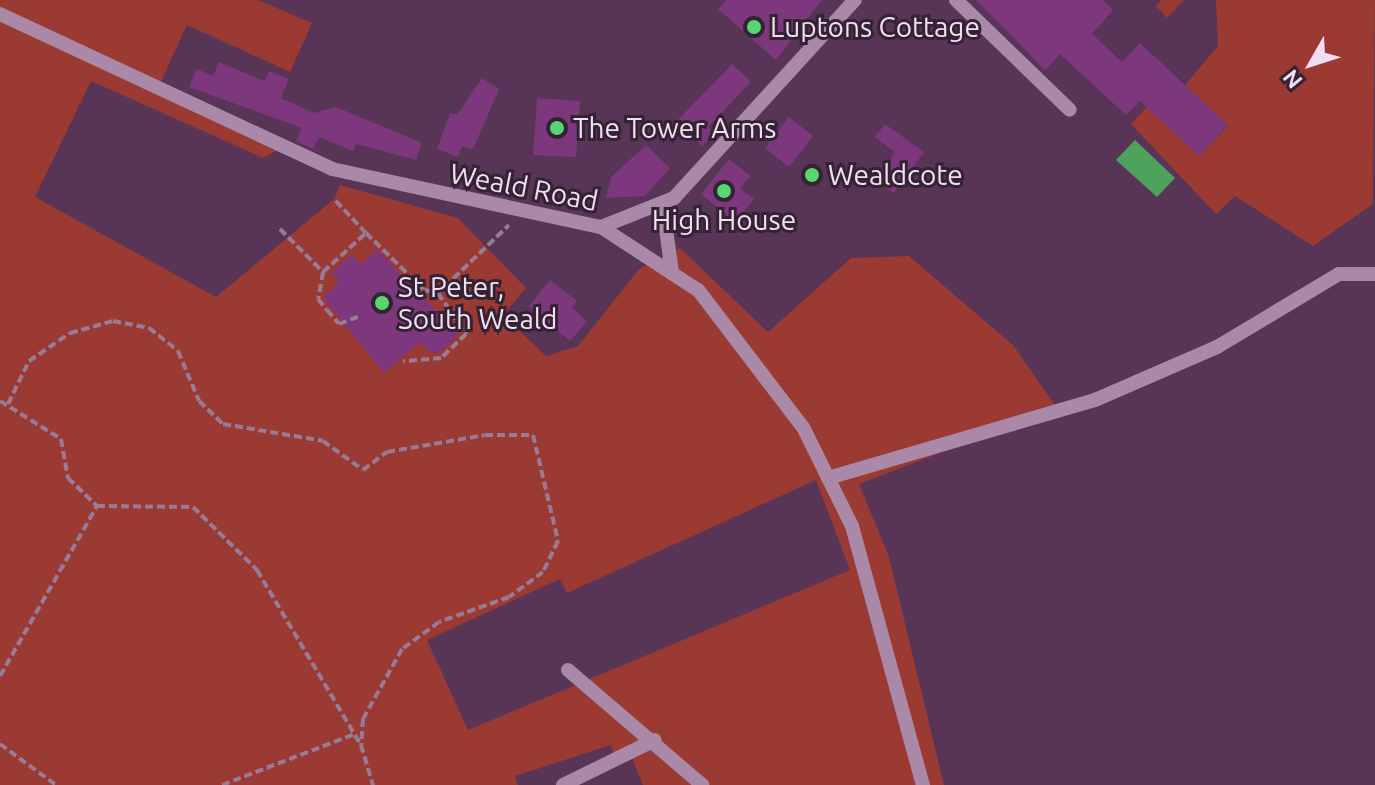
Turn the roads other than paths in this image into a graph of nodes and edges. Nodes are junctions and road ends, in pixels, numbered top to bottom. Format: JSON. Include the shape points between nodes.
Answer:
{"nodes":[{"id":1,"x":855,"y":0,"type":"edge"},
{"id":2,"x":956,"y":0,"type":"edge"},
{"id":3,"x":0,"y":14,"type":"edge"},
{"id":4,"x":1070,"y":110,"type":"dead end"},
{"id":5,"x":663,"y":207,"type":"junction"},
{"id":6,"x":601,"y":227,"type":"junction"},
{"id":7,"x":672,"y":273,"type":"junction"},
{"id":8,"x":1375,"y":274,"type":"edge"},
{"id":9,"x":828,"y":478,"type":"junction"},
{"id":10,"x":568,"y":670,"type":"dead end"},
{"id":11,"x":655,"y":740,"type":"junction"},
{"id":12,"x":563,"y":785,"type":"edge"},
{"id":13,"x":702,"y":785,"type":"edge"},
{"id":14,"x":923,"y":785,"type":"edge"}],
"edges":[{"from":1,"to":5,"type":"street"},
{"from":2,"to":4,"type":"street"},
{"from":3,"to":6,"type":"street","name":"Weald Road","via":[[332,169]]},
{"from":5,"to":6,"type":"street"},
{"from":5,"to":7,"type":"street"},
{"from":6,"to":7,"type":"street","name":"Weald Road"},
{"from":7,"to":9,"type":"street","name":"Weald Road","via":[[699,291],[738,339],[804,429]]},
{"from":8,"to":9,"type":"street","via":[[1339,274],[1217,347],[1095,400]]},
{"from":9,"to":14,"type":"street","name":"Weald Road","via":[[869,577]]},
{"from":10,"to":11,"type":"street"},
{"from":11,"to":12,"type":"street"},
{"from":11,"to":13,"type":"street"}]}
